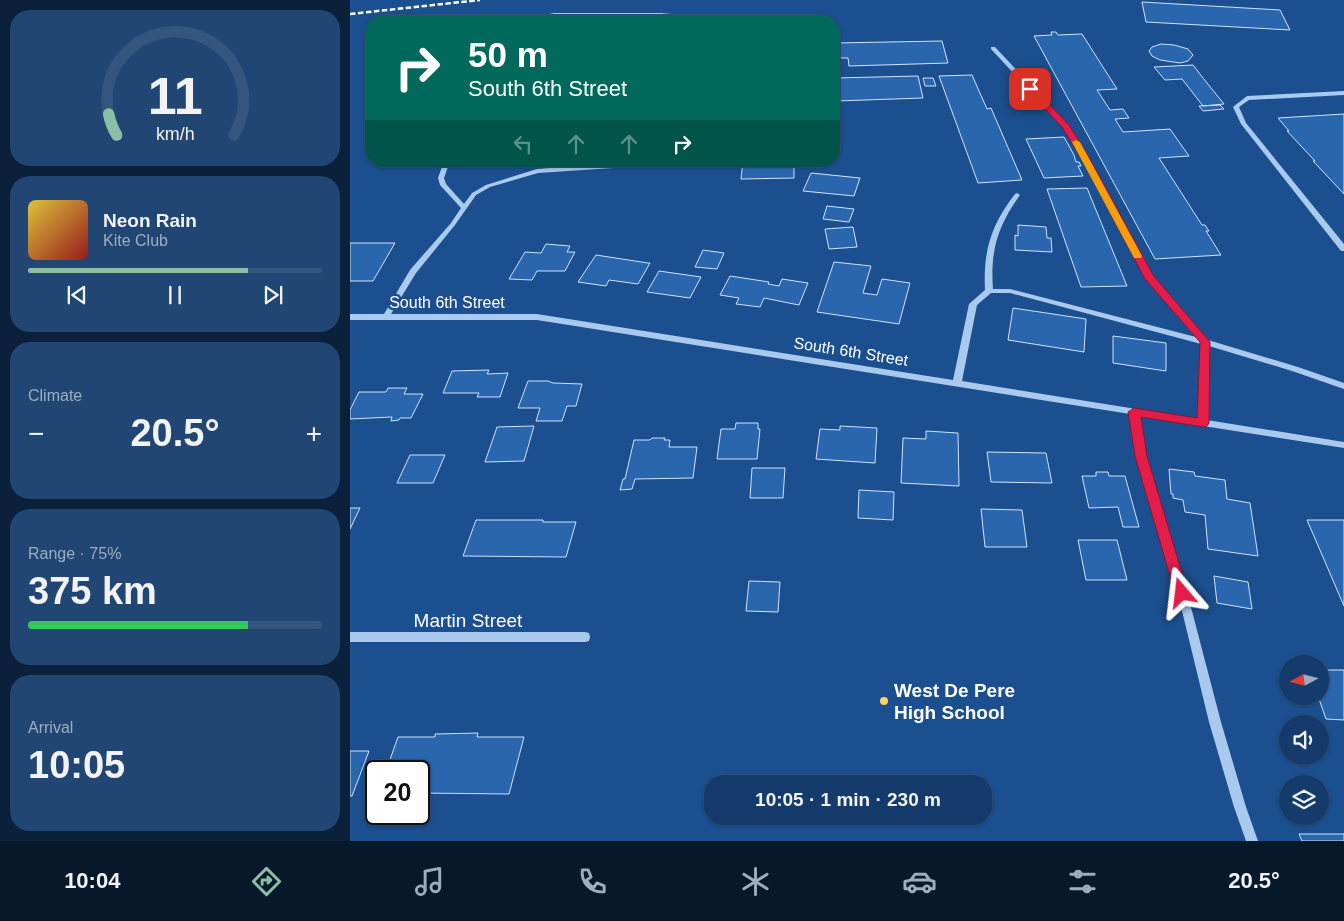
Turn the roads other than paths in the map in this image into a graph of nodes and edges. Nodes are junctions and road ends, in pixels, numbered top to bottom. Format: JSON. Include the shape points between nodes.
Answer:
{"nodes":[{"id":1,"x":554,"y":15,"type":"edge"},
{"id":2,"x":661,"y":15,"type":"edge"},
{"id":3,"x":993,"y":48,"type":"dead end"},
{"id":4,"x":1344,"y":93,"type":"edge"},
{"id":5,"x":445,"y":167,"type":"edge"},
{"id":6,"x":598,"y":167,"type":"edge"},
{"id":7,"x":1017,"y":195,"type":"dead end"},
{"id":8,"x":463,"y":207,"type":"junction"},
{"id":9,"x":1344,"y":249,"type":"edge"},
{"id":10,"x":989,"y":291,"type":"junction"},
{"id":11,"x":350,"y":317,"type":"edge"},
{"id":12,"x":386,"y":317,"type":"junction"},
{"id":13,"x":1205,"y":342,"type":"junction"},
{"id":14,"x":957,"y":384,"type":"junction"},
{"id":15,"x":1344,"y":386,"type":"edge"},
{"id":16,"x":1134,"y":412,"type":"junction"},
{"id":17,"x":1203,"y":423,"type":"junction"},
{"id":18,"x":1344,"y":445,"type":"edge"},
{"id":19,"x":350,"y":637,"type":"edge"},
{"id":20,"x":586,"y":637,"type":"dead end"},
{"id":21,"x":1252,"y":841,"type":"edge"}],
"edges":[{"from":1,"to":2,"type":"street"},
{"from":3,"to":13,"type":"street","via":[[1065,125],[1149,276]]},
{"from":4,"to":9,"type":"street","via":[[1247,98],[1236,107],[1243,123]]},
{"from":5,"to":8,"type":"street","via":[[441,178],[443,185]]},
{"from":6,"to":8,"type":"street","via":[[537,171],[517,176],[474,194]]},
{"from":7,"to":10,"type":"street","via":[[997,224],[989,256]]},
{"from":8,"to":12,"type":"street","via":[[413,272]]},
{"from":10,"to":13,"type":"street","via":[[1010,291]]},
{"from":10,"to":14,"type":"street","via":[[973,304]]},
{"from":11,"to":12,"type":"street","name":"South 6th Street"},
{"from":12,"to":14,"type":"street","name":"South 6th Street","via":[[537,317]]},
{"from":13,"to":15,"type":"street"},
{"from":13,"to":17,"type":"street"},
{"from":14,"to":16,"type":"street","name":"South 6th Street"},
{"from":16,"to":17,"type":"street","name":"South 6th Street"},
{"from":16,"to":21,"type":"street","via":[[1153,500]]},
{"from":17,"to":18,"type":"street","name":"South 6th Street"},
{"from":19,"to":20,"type":"street","name":"Martin Street"}]}
